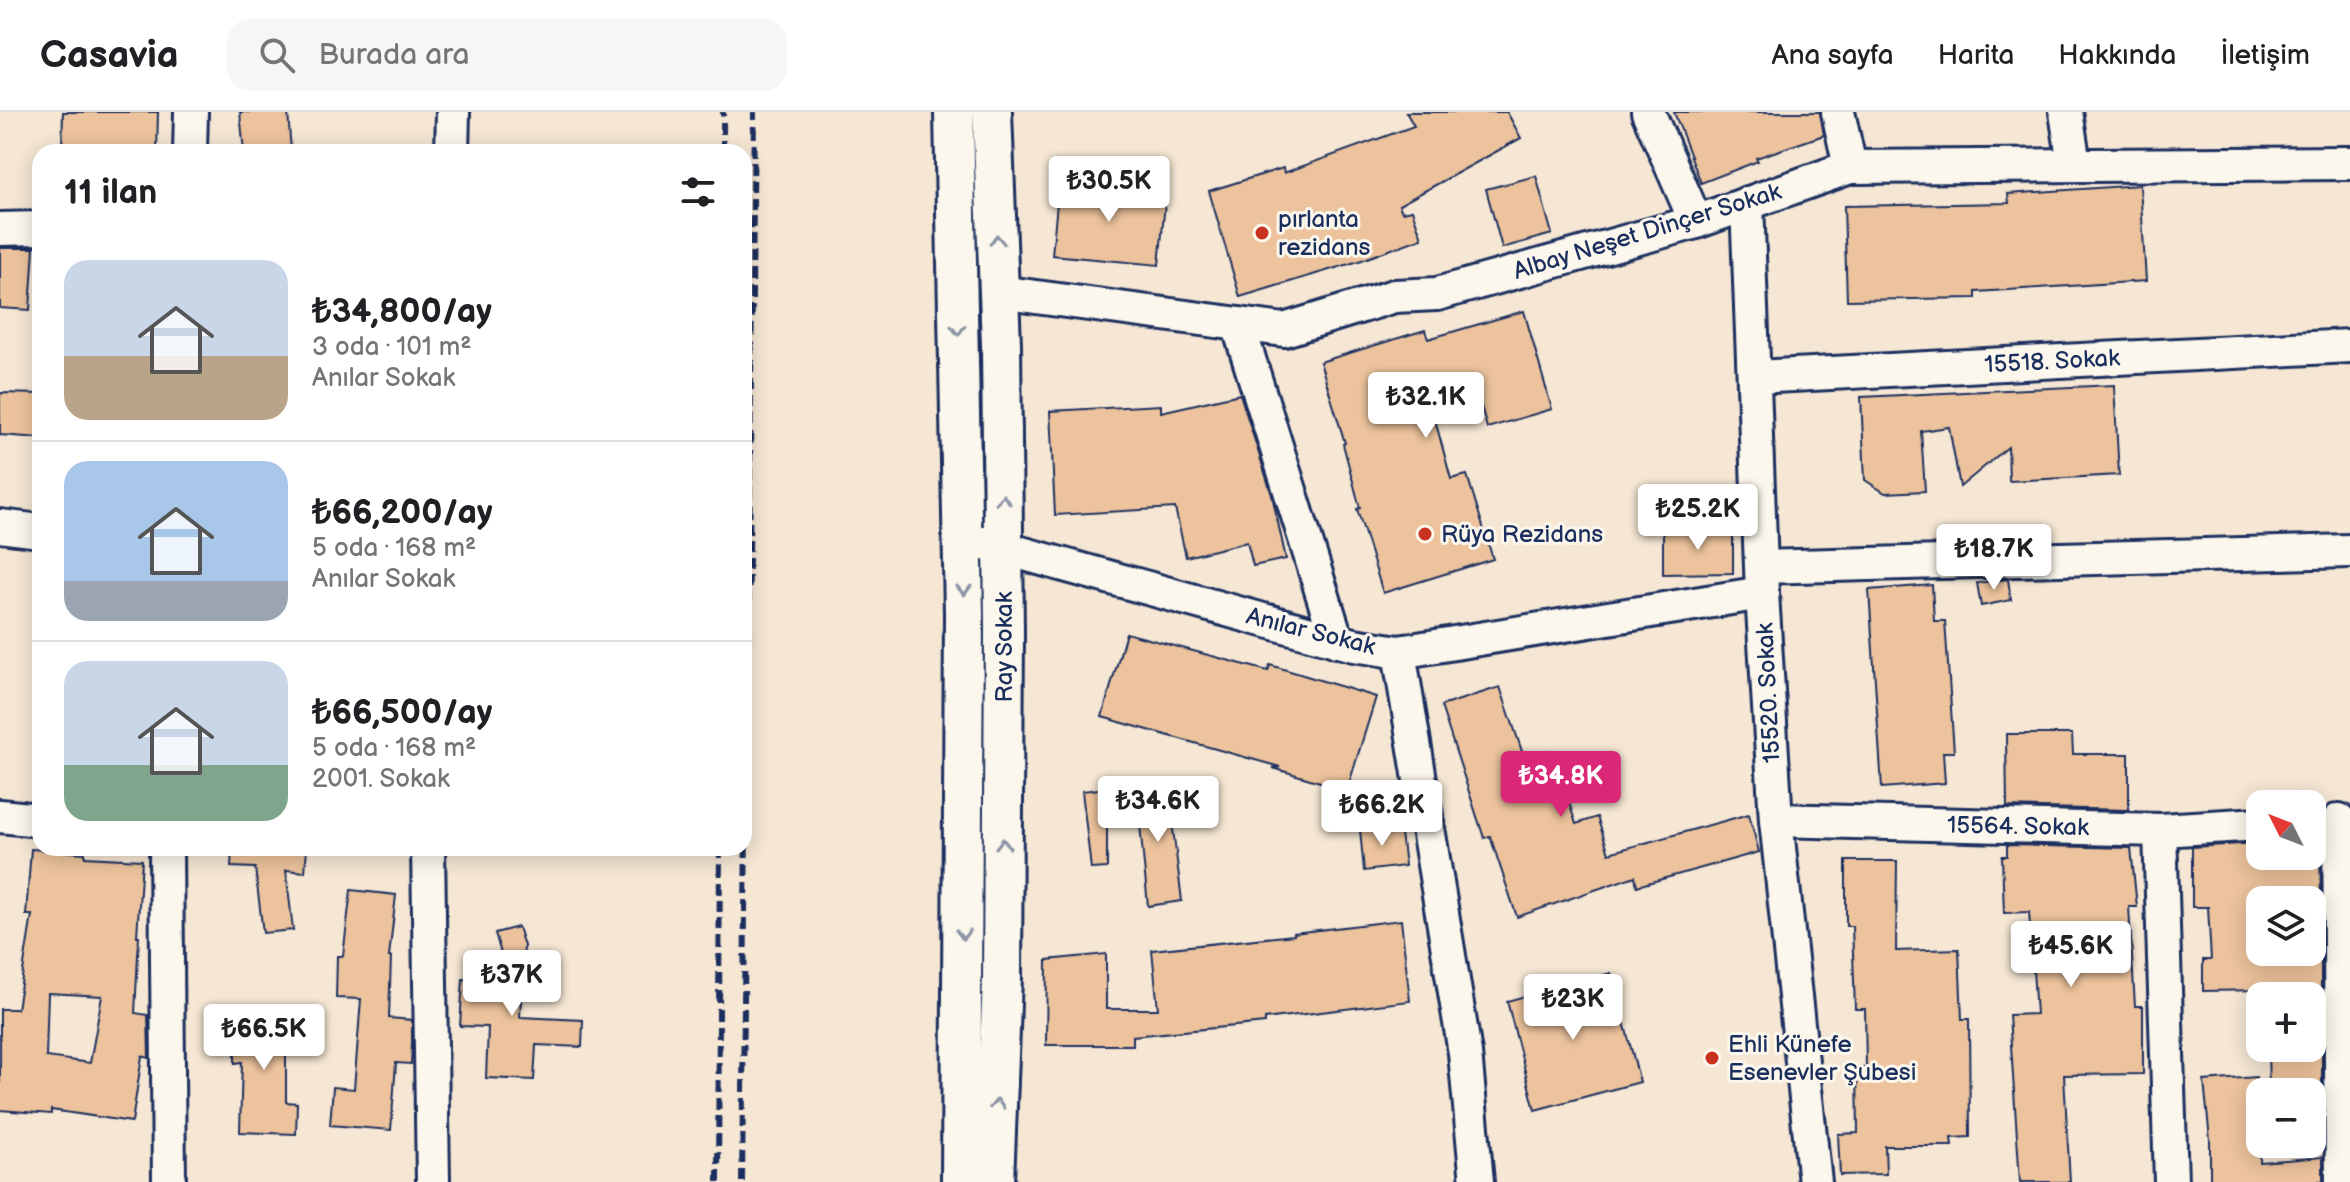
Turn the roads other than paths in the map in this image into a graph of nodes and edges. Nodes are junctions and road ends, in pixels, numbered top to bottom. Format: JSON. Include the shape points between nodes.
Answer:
{"nodes":[{"id":1,"x":191,"y":112,"type":"edge"},
{"id":2,"x":453,"y":112,"type":"edge"},
{"id":3,"x":954,"y":112,"type":"edge"},
{"id":4,"x":992,"y":112,"type":"edge"},
{"id":5,"x":1648,"y":112,"type":"edge"},
{"id":6,"x":1838,"y":112,"type":"edge"},
{"id":7,"x":2066,"y":112,"type":"edge"},
{"id":8,"x":190,"y":144,"type":"edge"},
{"id":9,"x":452,"y":144,"type":"edge"},
{"id":10,"x":2350,"y":163,"type":"edge"},
{"id":11,"x":2074,"y":164,"type":"junction"},
{"id":12,"x":1850,"y":167,"type":"junction"},
{"id":13,"x":1747,"y":203,"type":"junction"},
{"id":14,"x":1696,"y":222,"type":"junction"},
{"id":15,"x":32,"y":228,"type":"edge"},
{"id":16,"x":0,"y":229,"type":"edge"},
{"id":17,"x":999,"y":292,"type":"junction"},
{"id":18,"x":1238,"y":324,"type":"junction"},
{"id":19,"x":2350,"y":346,"type":"edge"},
{"id":20,"x":1754,"y":377,"type":"junction"},
{"id":21,"x":0,"y":526,"type":"edge"},
{"id":22,"x":32,"y":530,"type":"edge"},
{"id":23,"x":962,"y":537,"type":"junction"},
{"id":24,"x":1004,"y":549,"type":"junction"},
{"id":25,"x":2350,"y":551,"type":"edge"},
{"id":26,"x":1762,"y":580,"type":"junction"},
{"id":27,"x":1337,"y":641,"type":"junction"},
{"id":28,"x":1399,"y":652,"type":"junction"},
{"id":29,"x":0,"y":816,"type":"edge"},
{"id":30,"x":32,"y":819,"type":"edge"},
{"id":31,"x":1776,"y":820,"type":"junction"},
{"id":32,"x":2334,"y":821,"type":"edge"},
{"id":33,"x":2246,"y":825,"type":"edge"},
{"id":34,"x":2160,"y":830,"type":"junction"},
{"id":35,"x":166,"y":856,"type":"edge"},
{"id":36,"x":428,"y":856,"type":"edge"},
{"id":37,"x":169,"y":1182,"type":"edge"},
{"id":38,"x":433,"y":1182,"type":"edge"},
{"id":39,"x":961,"y":1182,"type":"edge"},
{"id":40,"x":994,"y":1182,"type":"edge"},
{"id":41,"x":1477,"y":1182,"type":"edge"},
{"id":42,"x":1815,"y":1182,"type":"edge"},
{"id":43,"x":2171,"y":1182,"type":"edge"},
{"id":44,"x":2342,"y":1182,"type":"edge"}],
"edges":[{"from":1,"to":8,"type":"street"},
{"from":2,"to":9,"type":"street"},
{"from":3,"to":23,"type":"street","one_way":true},
{"from":17,"to":4,"type":"street","name":"Ray Sokak","one_way":true},
{"from":5,"to":14,"type":"street"},
{"from":6,"to":12,"type":"street"},
{"from":7,"to":11,"type":"street"},
{"from":10,"to":11,"type":"street","name":"Albay Neşet Dinçer Sokak"},
{"from":11,"to":12,"type":"street","name":"Albay Neşet Dinçer Sokak"},
{"from":12,"to":13,"type":"street","name":"Albay Neşet Dinçer Sokak"},
{"from":13,"to":14,"type":"street","name":"Albay Neşet Dinçer Sokak"},
{"from":13,"to":20,"type":"street","name":"15520. Sokak"},
{"from":14,"to":18,"type":"street","name":"Albay Neşet Dinçer Sokak","via":[[1437,294],[1394,296],[1284,330]]},
{"from":15,"to":16,"type":"street"},
{"from":17,"to":18,"type":"street","name":"Albay Neşet Dinçer Sokak"},
{"from":24,"to":17,"type":"street","name":"Ray Sokak","one_way":true},
{"from":18,"to":27,"type":"street"},
{"from":19,"to":20,"type":"street","name":"15518. Sokak"},
{"from":20,"to":26,"type":"street","name":"15520. Sokak"},
{"from":21,"to":22,"type":"street"},
{"from":23,"to":24,"type":"street","name":"Anılar Sokak"},
{"from":23,"to":39,"type":"street","one_way":true},
{"from":24,"to":27,"type":"street","name":"Anılar Sokak"},
{"from":40,"to":24,"type":"street","name":"Ray Sokak","one_way":true,"via":[[1002,978]]},
{"from":25,"to":26,"type":"street","name":"Anılar Sokak"},
{"from":26,"to":28,"type":"street","name":"Anılar Sokak"},
{"from":26,"to":31,"type":"street","name":"15520. Sokak"},
{"from":27,"to":28,"type":"street","name":"Anılar Sokak"},
{"from":28,"to":41,"type":"street","via":[[1465,1053]]},
{"from":29,"to":30,"type":"street"},
{"from":31,"to":34,"type":"street","name":"15564. Sokak"},
{"from":31,"to":42,"type":"street","name":"15520. Sokak"},
{"from":32,"to":44,"type":"street"},
{"from":33,"to":34,"type":"street","name":"15564. Sokak"},
{"from":34,"to":43,"type":"street"},
{"from":35,"to":37,"type":"street"},
{"from":36,"to":38,"type":"street"}]}
